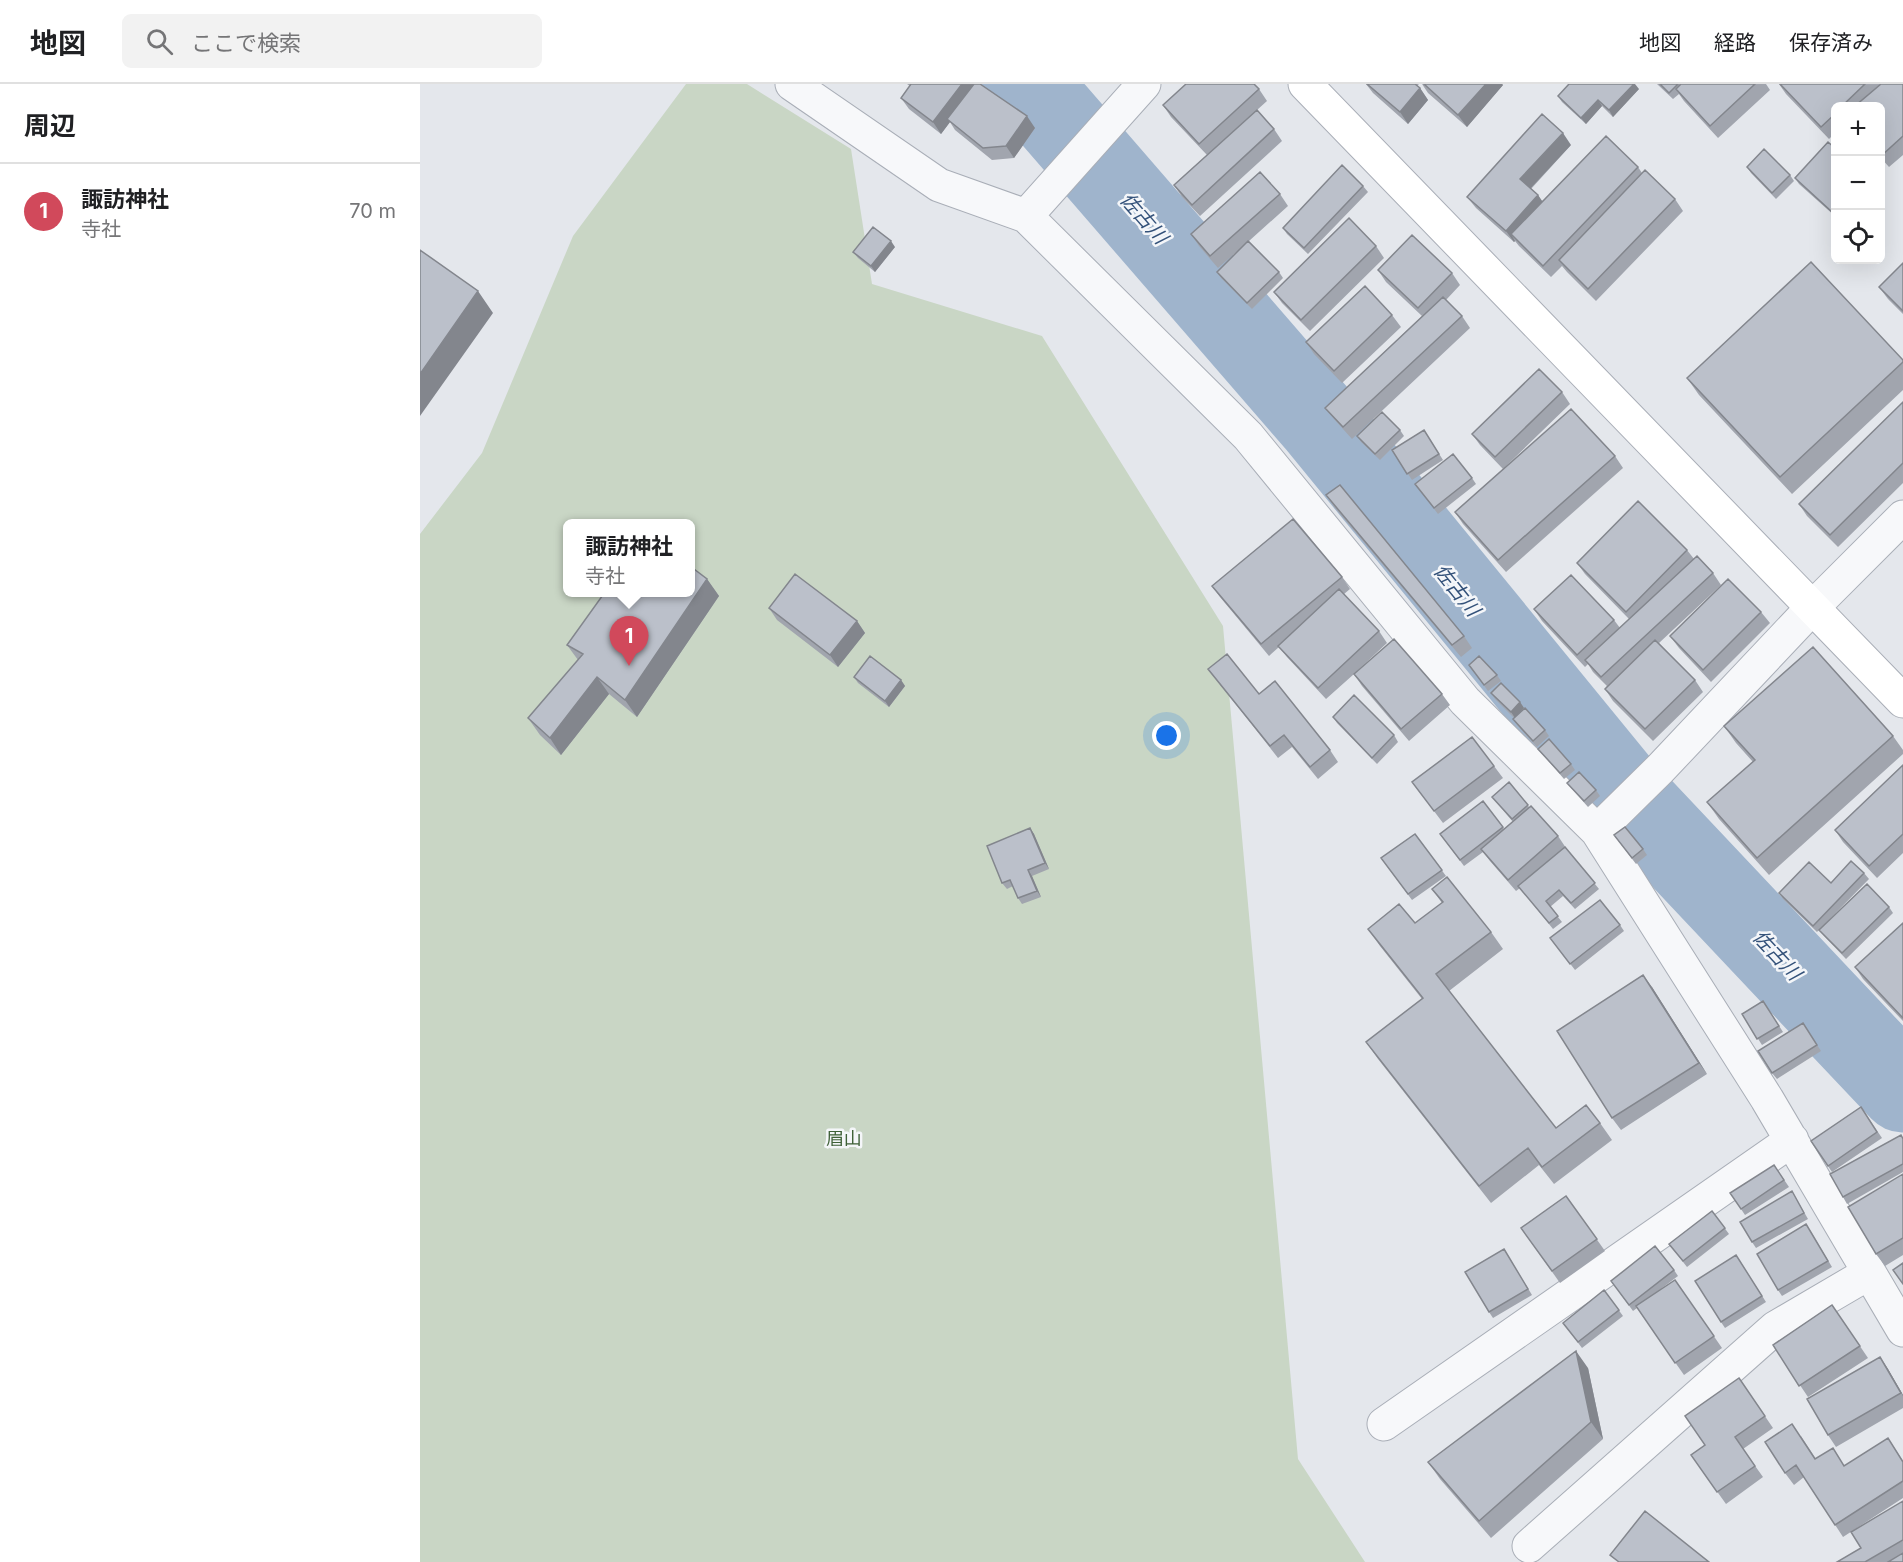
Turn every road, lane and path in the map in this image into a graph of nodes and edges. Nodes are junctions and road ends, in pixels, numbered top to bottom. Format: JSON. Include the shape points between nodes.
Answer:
{"nodes":[{"id":1,"x":792,"y":84,"type":"edge"},
{"id":2,"x":1144,"y":84,"type":"edge"},
{"id":3,"x":1305,"y":84,"type":"edge"},
{"id":4,"x":1026,"y":216,"type":"junction"},
{"id":5,"x":1903,"y":517,"type":"edge"},
{"id":6,"x":1812,"y":608,"type":"junction"},
{"id":7,"x":1903,"y":701,"type":"edge"},
{"id":8,"x":1597,"y":831,"type":"junction"},
{"id":9,"x":1791,"y":1140,"type":"junction"},
{"id":10,"x":1869,"y":1273,"type":"junction"},
{"id":11,"x":1903,"y":1330,"type":"edge"},
{"id":12,"x":1384,"y":1424,"type":"dead end"},
{"id":13,"x":1529,"y":1546,"type":"dead end"}],
"edges":[{"from":1,"to":4,"type":"street","via":[[939,185]]},
{"from":2,"to":4,"type":"street"},
{"from":3,"to":6,"type":"street"},
{"from":4,"to":8,"type":"street","via":[[1248,436],[1465,702]]},
{"from":5,"to":6,"type":"street"},
{"from":6,"to":7,"type":"street"},
{"from":6,"to":8,"type":"street"},
{"from":8,"to":9,"type":"street"},
{"from":9,"to":10,"type":"street"},
{"from":9,"to":12,"type":"street"},
{"from":10,"to":11,"type":"street"},
{"from":10,"to":13,"type":"street","via":[[1775,1328]]}]}
